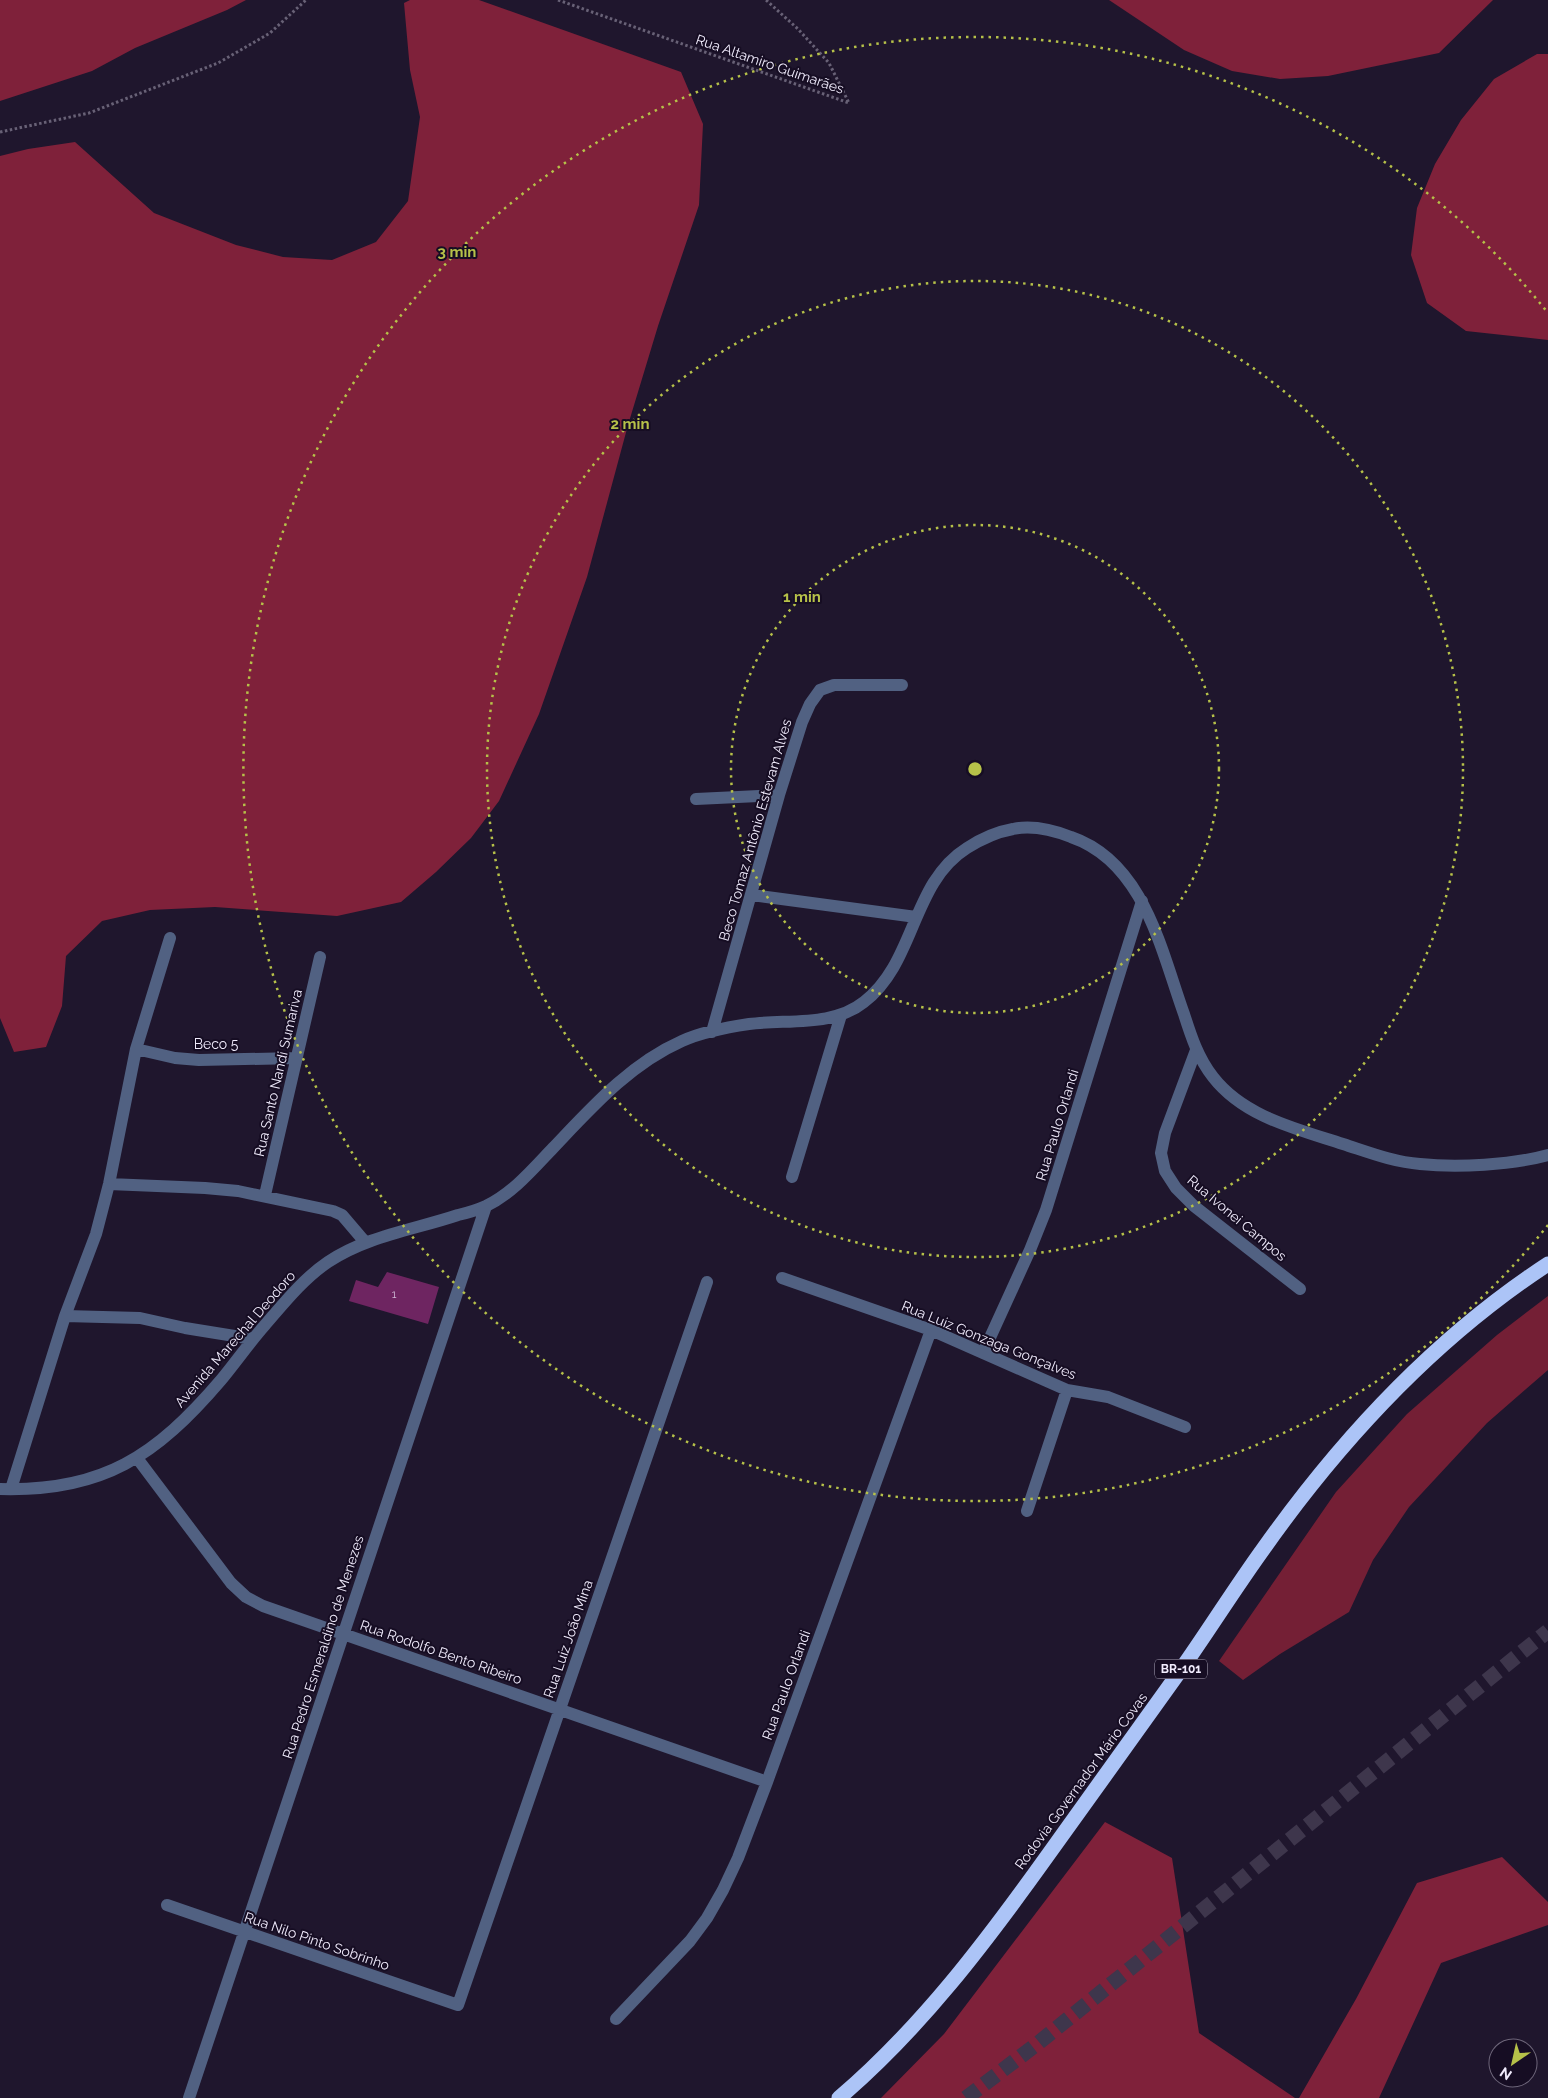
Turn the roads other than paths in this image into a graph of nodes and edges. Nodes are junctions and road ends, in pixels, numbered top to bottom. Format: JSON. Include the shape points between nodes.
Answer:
{"nodes":[{"id":1,"x":902,"y":684,"type":"dead end"},
{"id":2,"x":780,"y":795,"type":"junction"},
{"id":3,"x":696,"y":799,"type":"dead end"},
{"id":4,"x":752,"y":895,"type":"junction"},
{"id":5,"x":1142,"y":901,"type":"junction"},
{"id":6,"x":916,"y":917,"type":"junction"},
{"id":7,"x":170,"y":938,"type":"dead end"},
{"id":8,"x":320,"y":957,"type":"dead end"},
{"id":9,"x":841,"y":1015,"type":"junction"},
{"id":10,"x":712,"y":1032,"type":"junction"},
{"id":11,"x":136,"y":1049,"type":"junction"},
{"id":12,"x":1196,"y":1050,"type":"junction"},
{"id":13,"x":297,"y":1058,"type":"junction"},
{"id":14,"x":1548,"y":1155,"type":"edge"},
{"id":15,"x":792,"y":1177,"type":"dead end"},
{"id":16,"x":109,"y":1184,"type":"junction"},
{"id":17,"x":265,"y":1196,"type":"junction"},
{"id":18,"x":486,"y":1206,"type":"junction"},
{"id":19,"x":365,"y":1242,"type":"junction"},
{"id":20,"x":1548,"y":1264,"type":"edge"},
{"id":21,"x":782,"y":1278,"type":"dead end"},
{"id":22,"x":706,"y":1282,"type":"dead end"},
{"id":23,"x":1300,"y":1289,"type":"dead end"},
{"id":24,"x":65,"y":1316,"type":"junction"},
{"id":25,"x":931,"y":1330,"type":"junction"},
{"id":26,"x":253,"y":1339,"type":"junction"},
{"id":27,"x":983,"y":1352,"type":"junction"},
{"id":28,"x":1067,"y":1390,"type":"junction"},
{"id":29,"x":1185,"y":1427,"type":"dead end"},
{"id":30,"x":137,"y":1458,"type":"junction"},
{"id":31,"x":5,"y":1489,"type":"edge"},
{"id":32,"x":1027,"y":1511,"type":"dead end"},
{"id":33,"x":343,"y":1634,"type":"junction"},
{"id":34,"x":559,"y":1710,"type":"junction"},
{"id":35,"x":767,"y":1782,"type":"junction"},
{"id":36,"x":166,"y":1905,"type":"dead end"},
{"id":37,"x":244,"y":1931,"type":"junction"},
{"id":38,"x":458,"y":2005,"type":"joint"},
{"id":39,"x":616,"y":2019,"type":"dead end"},
{"id":40,"x":189,"y":2098,"type":"edge"},
{"id":41,"x":839,"y":2098,"type":"edge"}],
"edges":[{"from":1,"to":2,"type":"street","name":"Beco Tomaz Antônio Estevam Alves","via":[[834,685],[820,690],[802,722]]},
{"from":2,"to":3,"type":"street"},
{"from":2,"to":4,"type":"street","name":"Beco Tomaz Antônio Estevam Alves"},
{"from":4,"to":6,"type":"street"},
{"from":4,"to":10,"type":"street","name":"Beco Tomaz Antônio Estevam Alves"},
{"from":5,"to":6,"type":"street","name":"Avenida Marechal Deodoro","via":[[1127,878],[1086,842],[1040,828],[1014,828],[986,837],[940,870]]},
{"from":5,"to":12,"type":"street","name":"Avenida Marechal Deodoro"},
{"from":5,"to":27,"type":"street","name":"Rua Paulo Orlandi","via":[[1046,1210]]},
{"from":6,"to":9,"type":"street","name":"Avenida Marechal Deodoro","via":[[885,982],[863,1004]]},
{"from":7,"to":11,"type":"street"},
{"from":8,"to":13,"type":"street","name":"Rua Santo Nandi Sumariva"},
{"from":9,"to":10,"type":"street","name":"Avenida Marechal Deodoro"},
{"from":9,"to":15,"type":"street"},
{"from":10,"to":18,"type":"street","name":"Avenida Marechal Deodoro","via":[[687,1038],[653,1056],[624,1078],[531,1171]]},
{"from":11,"to":13,"type":"street","name":"Beco 5","via":[[199,1060]]},
{"from":11,"to":16,"type":"street"},
{"from":12,"to":14,"type":"street","name":"Avenida Marechal Deodoro","via":[[1212,1076],[1232,1098],[1260,1114],[1388,1159],[1421,1164],[1491,1164]]},
{"from":12,"to":23,"type":"street","name":"Rua Ivonei Campos","via":[[1165,1133],[1161,1153],[1166,1170],[1176,1188],[1194,1206]]},
{"from":13,"to":17,"type":"street","name":"Rua Santo Nandi Sumariva"},
{"from":16,"to":17,"type":"street","via":[[205,1188]]},
{"from":16,"to":24,"type":"street","via":[[96,1234]]},
{"from":17,"to":19,"type":"street","via":[[342,1215]]},
{"from":18,"to":19,"type":"street","name":"Avenida Marechal Deodoro"},
{"from":18,"to":33,"type":"street","name":"Rua Pedro Esmeraldino de Menezes"},
{"from":19,"to":26,"type":"street","name":"Avenida Marechal Deodoro","via":[[316,1270]]},
{"from":20,"to":41,"type":"highway","name":"Rodovia Governador Mário Covas","number":"BR-101","via":[[1488,1306],[1433,1354],[1382,1403],[1338,1452],[1264,1548],[998,1925],[916,2024]]},
{"from":21,"to":25,"type":"street","name":"Rua Luiz Gonzaga Gonçalves"},
{"from":22,"to":34,"type":"street","name":"Rua Luiz João Mina"},
{"from":24,"to":26,"type":"street","via":[[140,1318]]},
{"from":24,"to":31,"type":"street"},
{"from":25,"to":27,"type":"street","name":"Rua Luiz Gonzaga Gonçalves"},
{"from":25,"to":35,"type":"street","name":"Rua Paulo Orlandi"},
{"from":26,"to":30,"type":"street","name":"Avenida Marechal Deodoro","via":[[194,1410]]},
{"from":27,"to":28,"type":"street","name":"Rua Luiz Gonzaga Gonçalves"},
{"from":28,"to":29,"type":"street","name":"Rua Luiz Gonzaga Gonçalves","via":[[1108,1397]]},
{"from":28,"to":32,"type":"street"},
{"from":30,"to":31,"type":"street","name":"Avenida Marechal Deodoro","via":[[91,1480],[63,1486]]},
{"from":30,"to":33,"type":"street","name":"Rua Rodolfo Bento Ribeiro","via":[[231,1583],[246,1597]]},
{"from":33,"to":34,"type":"street","name":"Rua Rodolfo Bento Ribeiro"},
{"from":33,"to":37,"type":"street","name":"Rua Pedro Esmeraldino de Menezes"},
{"from":34,"to":35,"type":"street","name":"Rua Rodolfo Bento Ribeiro"},
{"from":34,"to":38,"type":"street","name":"Rua Luiz João Mina"},
{"from":35,"to":39,"type":"street","name":"Rua Paulo Orlandi","via":[[738,1858],[707,1918],[690,1941]]},
{"from":36,"to":37,"type":"street","name":"Rua Nilo Pinto Sobrinho"},
{"from":37,"to":38,"type":"street","name":"Rua Nilo Pinto Sobrinho"},
{"from":37,"to":40,"type":"street","name":"Rua Pedro Esmeraldino de Menezes"}]}
